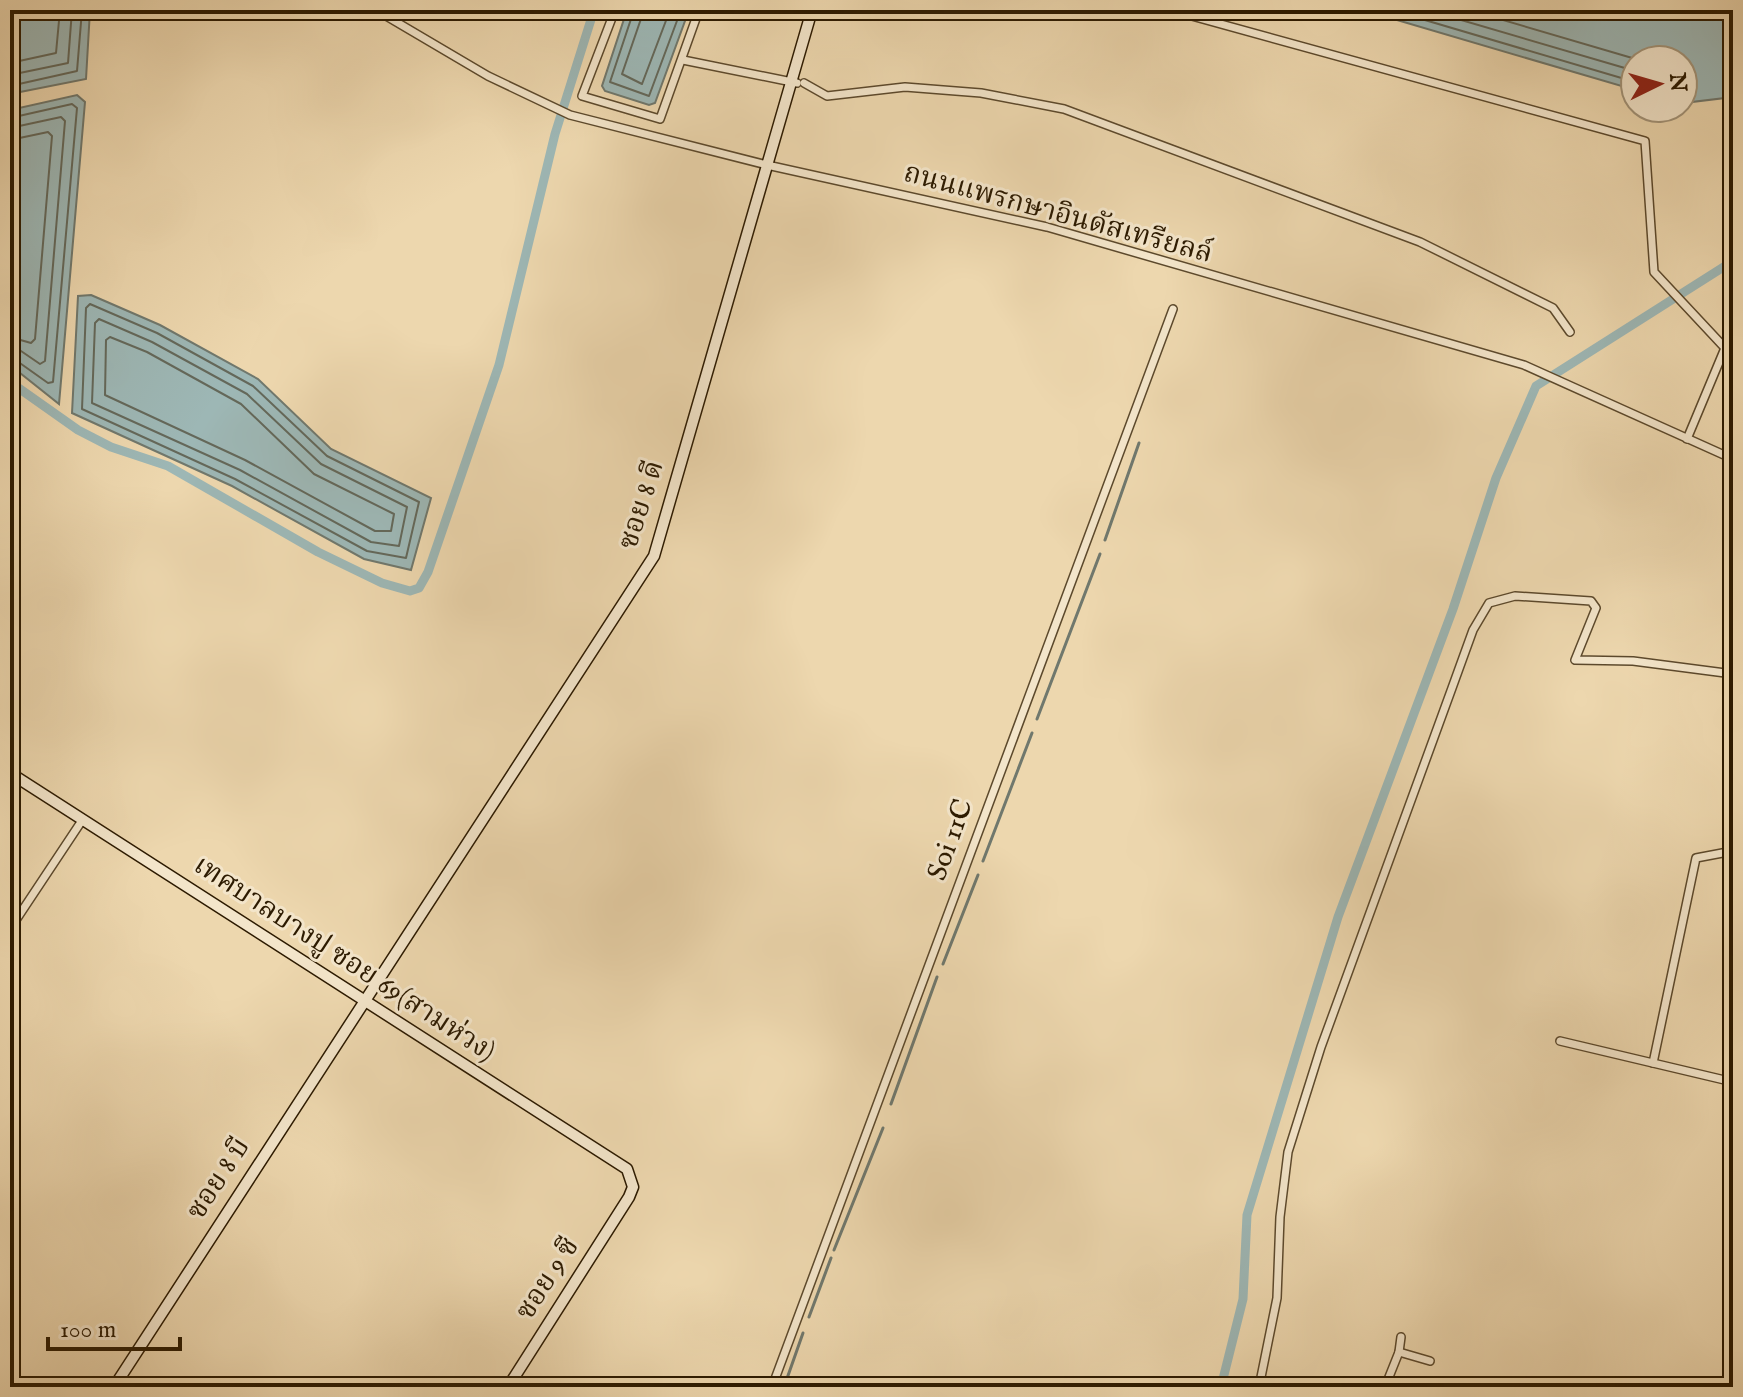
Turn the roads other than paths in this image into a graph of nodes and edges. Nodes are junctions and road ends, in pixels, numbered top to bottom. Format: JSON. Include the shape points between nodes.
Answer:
{"nodes":[{"id":1,"x":376,"y":10,"type":"edge"},
{"id":2,"x":615,"y":10,"type":"edge"},
{"id":3,"x":699,"y":10,"type":"edge"},
{"id":4,"x":812,"y":10,"type":"edge"},
{"id":5,"x":1170,"y":10,"type":"edge"},
{"id":6,"x":683,"y":60,"type":"junction"},
{"id":7,"x":797,"y":83,"type":"junction"},
{"id":8,"x":767,"y":165,"type":"junction"},
{"id":9,"x":1173,"y":309,"type":"dead end"},
{"id":10,"x":1570,"y":332,"type":"dead end"},
{"id":11,"x":1687,"y":439,"type":"junction"},
{"id":12,"x":1733,"y":459,"type":"edge"},
{"id":13,"x":1733,"y":674,"type":"edge"},
{"id":14,"x":10,"y":773,"type":"edge"},
{"id":15,"x":83,"y":819,"type":"junction"},
{"id":16,"x":1733,"y":851,"type":"edge"},
{"id":17,"x":10,"y":929,"type":"edge"},
{"id":18,"x":366,"y":1000,"type":"junction"},
{"id":19,"x":1560,"y":1041,"type":"dead end"},
{"id":20,"x":1653,"y":1063,"type":"junction"},
{"id":21,"x":1733,"y":1082,"type":"edge"},
{"id":22,"x":629,"y":1197,"type":"joint"},
{"id":23,"x":1401,"y":1337,"type":"dead end"},
{"id":24,"x":1399,"y":1352,"type":"junction"},
{"id":25,"x":1430,"y":1361,"type":"dead end"},
{"id":26,"x":114,"y":1387,"type":"edge"},
{"id":27,"x":508,"y":1387,"type":"edge"},
{"id":28,"x":772,"y":1387,"type":"edge"},
{"id":29,"x":1259,"y":1387,"type":"edge"},
{"id":30,"x":1385,"y":1387,"type":"edge"}],
"edges":[{"from":1,"to":8,"type":"street","name":"ถนนแพรกษาอินดัสเทรียลล์","via":[[488,76],[570,115]]},
{"from":2,"to":6,"type":"street","via":[[582,96],[660,119]]},
{"from":3,"to":6,"type":"street"},
{"from":4,"to":7,"type":"street","name":"ซอย 8 ดี"},
{"from":5,"to":11,"type":"street","via":[[1645,141],[1654,272],[1725,348]]},
{"from":6,"to":7,"type":"street"},
{"from":7,"to":8,"type":"street","name":"ซอย 8 ดี"},
{"from":7,"to":10,"type":"street","via":[[827,96],[905,87],[981,93],[1064,109],[1420,242],[1553,308]]},
{"from":8,"to":11,"type":"street","name":"ถนนแพรกษาอินดัสเทรียลล์","via":[[1047,227],[1530,368]]},
{"from":8,"to":18,"type":"street","name":"ซอย 8 ดี","via":[[654,556]]},
{"from":9,"to":28,"type":"street","name":"Soi 11C"},
{"from":11,"to":12,"type":"street","name":"ถนนแพรกษาอินดัสเทรียลล์"},
{"from":13,"to":29,"type":"street","via":[[1633,661],[1575,660],[1596,608],[1591,601],[1515,596],[1489,603],[1473,630],[1288,1152],[1277,1298]]},
{"from":14,"to":15,"type":"street","name":"เทศบาลบางปู ซอย 69(สามห่วง)"},
{"from":15,"to":17,"type":"street"},
{"from":15,"to":18,"type":"street","name":"เทศบาลบางปู ซอย 69(สามห่วง)"},
{"from":16,"to":20,"type":"street","via":[[1696,858]]},
{"from":18,"to":22,"type":"street","name":"เทศบาลบางปู ซอย 69(สามห่วง)","via":[[627,1169],[633,1187]]},
{"from":18,"to":26,"type":"street","name":"ซอย 8 บี"},
{"from":19,"to":20,"type":"street"},
{"from":20,"to":21,"type":"street"},
{"from":22,"to":27,"type":"street","name":"ซอย 9 ซี"},
{"from":23,"to":24,"type":"street"},
{"from":24,"to":25,"type":"street"},
{"from":24,"to":30,"type":"street"}]}
